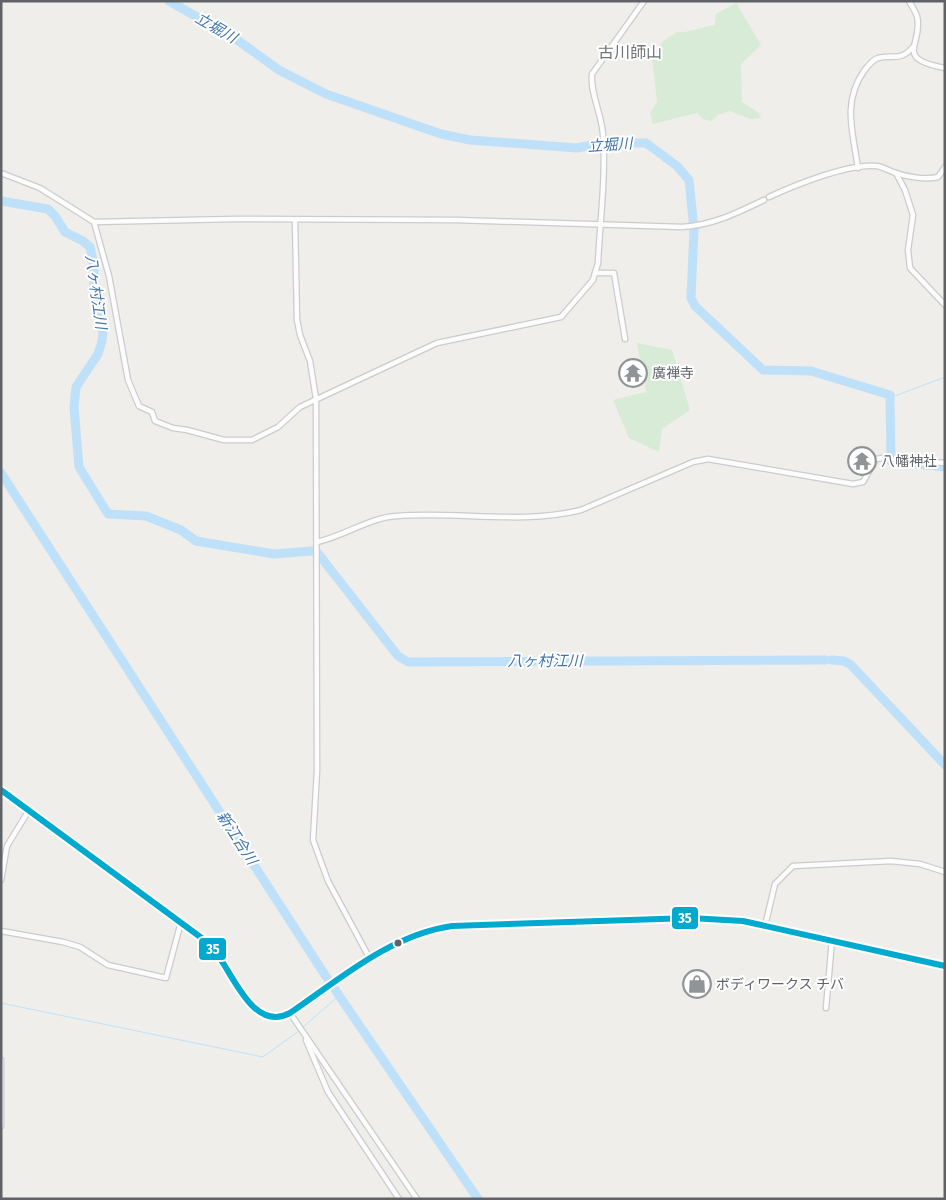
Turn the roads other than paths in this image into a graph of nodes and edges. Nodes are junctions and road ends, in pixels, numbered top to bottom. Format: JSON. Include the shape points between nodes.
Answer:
{"nodes":[{"id":1,"x":644,"y":1,"type":"edge"},
{"id":2,"x":910,"y":1,"type":"edge"},
{"id":3,"x":913,"y":47,"type":"junction"},
{"id":4,"x":945,"y":68,"type":"edge"},
{"id":5,"x":945,"y":167,"type":"edge"},
{"id":6,"x":858,"y":168,"type":"junction"},
{"id":7,"x":1,"y":173,"type":"edge"},
{"id":8,"x":896,"y":173,"type":"junction"},
{"id":9,"x":296,"y":220,"type":"junction"},
{"id":10,"x":94,"y":222,"type":"junction"},
{"id":11,"x":599,"y":225,"type":"junction"},
{"id":12,"x":595,"y":273,"type":"junction"},
{"id":13,"x":945,"y":305,"type":"edge"},
{"id":14,"x":625,"y":339,"type":"dead end"},
{"id":15,"x":316,"y":399,"type":"junction"},
{"id":16,"x":945,"y":464,"type":"edge"},
{"id":17,"x":317,"y":542,"type":"junction"},
{"id":18,"x":1,"y":790,"type":"edge"},
{"id":19,"x":29,"y":810,"type":"junction"},
{"id":20,"x":945,"y":872,"type":"edge"},
{"id":21,"x":1,"y":880,"type":"edge"},
{"id":22,"x":181,"y":922,"type":"junction"},
{"id":23,"x":765,"y":926,"type":"junction"},
{"id":24,"x":1,"y":931,"type":"edge"},
{"id":25,"x":832,"y":940,"type":"junction"},
{"id":26,"x":370,"y":958,"type":"junction"},
{"id":27,"x":945,"y":966,"type":"edge"},
{"id":28,"x":826,"y":1008,"type":"dead end"},
{"id":29,"x":292,"y":1011,"type":"junction"},
{"id":30,"x":304,"y":1034,"type":"junction"},
{"id":31,"x":1,"y":1060,"type":"edge"},
{"id":32,"x":2,"y":1086,"type":"edge"},
{"id":33,"x":1,"y":1126,"type":"edge"},
{"id":34,"x":398,"y":1199,"type":"edge"},
{"id":35,"x":417,"y":1199,"type":"edge"}],
"edges":[{"from":1,"to":11,"type":"street","via":[[592,74],[603,134]]},
{"from":2,"to":3,"type":"street","via":[[917,16]]},
{"from":3,"to":4,"type":"street","via":[[920,61]]},
{"from":3,"to":6,"type":"street","via":[[902,57],[877,58],[852,89],[850,105]]},
{"from":5,"to":8,"type":"street","via":[[934,178]]},
{"from":6,"to":8,"type":"street","via":[[876,166]]},
{"from":6,"to":11,"type":"street","via":[[801,183],[728,218],[700,226]]},
{"from":7,"to":10,"type":"street","via":[[40,188]]},
{"from":8,"to":13,"type":"street","via":[[913,215],[908,250],[910,268]]},
{"from":9,"to":10,"type":"street"},
{"from":9,"to":11,"type":"street","via":[[456,220]]},
{"from":9,"to":15,"type":"street","via":[[297,320],[310,361]]},
{"from":10,"to":15,"type":"street","via":[[109,276],[132,392],[139,406],[152,412],[155,421],[224,440],[252,440],[266,435],[300,407]]},
{"from":11,"to":12,"type":"street"},
{"from":12,"to":14,"type":"street","via":[[614,273]]},
{"from":12,"to":15,"type":"street","via":[[593,280],[561,318],[437,343]]},
{"from":15,"to":17,"type":"street"},
{"from":16,"to":17,"type":"street","via":[[876,459],[863,482],[853,484],[708,460],[693,462],[567,514],[511,519],[465,514],[394,516]]},
{"from":17,"to":26,"type":"street","via":[[317,772],[313,840],[328,881]]},
{"from":18,"to":19,"type":"main road"},
{"from":19,"to":21,"type":"street","via":[[7,846]]},
{"from":19,"to":22,"type":"main road"},
{"from":20,"to":23,"type":"street","via":[[920,864],[891,861],[793,866],[775,884]]},
{"from":22,"to":24,"type":"street","via":[[166,978],[108,965],[80,947],[63,942]]},
{"from":22,"to":29,"type":"main road","via":[[204,939],[219,956],[252,1007],[269,1017],[284,1016]]},
{"from":23,"to":25,"type":"main road"},
{"from":23,"to":26,"type":"main road","via":[[690,918],[452,926],[409,936]]},
{"from":25,"to":27,"type":"main road"},
{"from":25,"to":28,"type":"street"},
{"from":26,"to":29,"type":"main road"},
{"from":29,"to":30,"type":"street"},
{"from":30,"to":34,"type":"street","via":[[328,1092]]},
{"from":30,"to":35,"type":"street"},
{"from":31,"to":32,"type":"street"},
{"from":32,"to":33,"type":"street"}]}
